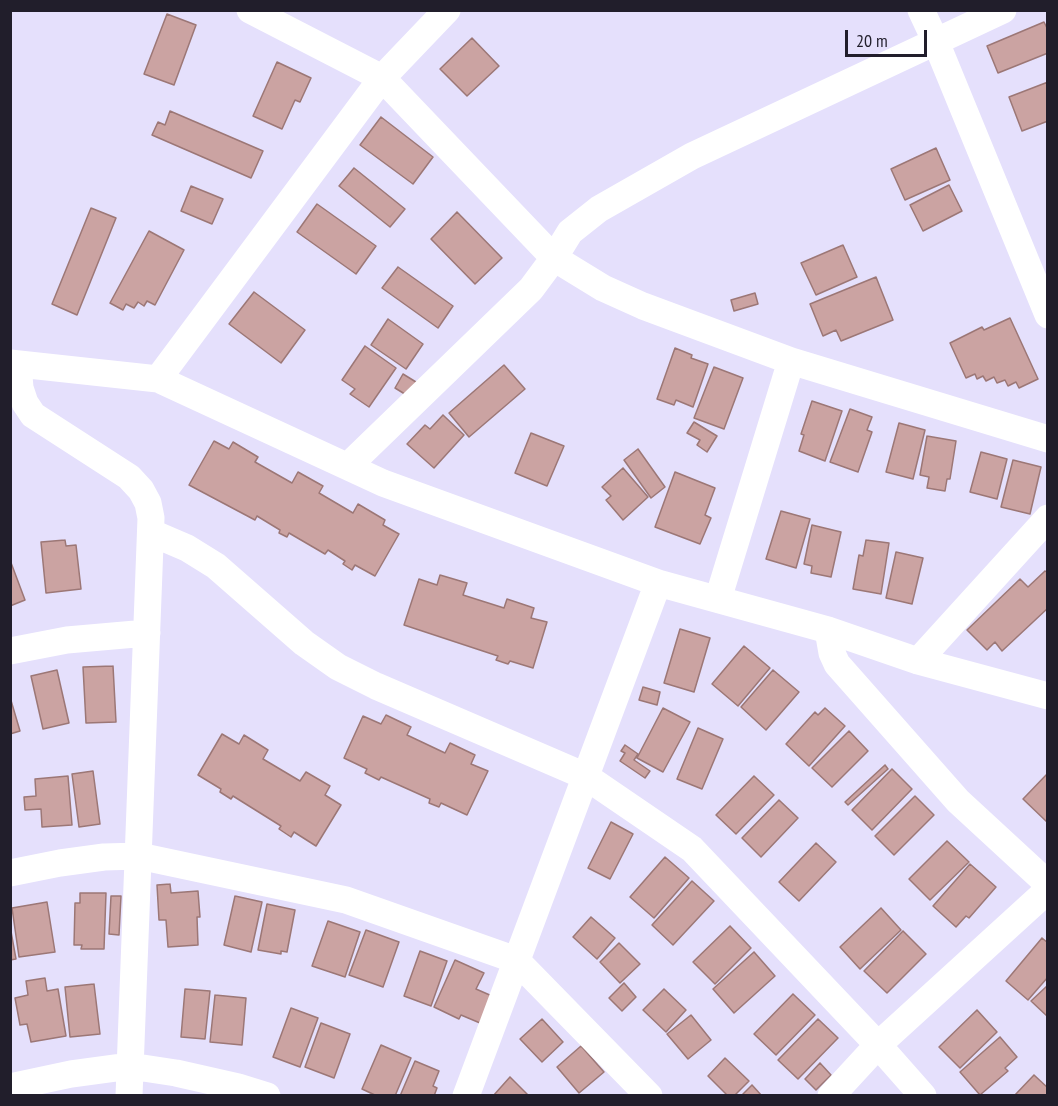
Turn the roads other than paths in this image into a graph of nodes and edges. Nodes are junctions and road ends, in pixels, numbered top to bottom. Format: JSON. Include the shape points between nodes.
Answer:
{"nodes":[{"id":1,"x":250,"y":10,"type":"edge"},
{"id":2,"x":447,"y":10,"type":"edge"},
{"id":3,"x":921,"y":10,"type":"edge"},
{"id":4,"x":1003,"y":10,"type":"edge"},
{"id":5,"x":936,"y":42,"type":"junction"},
{"id":6,"x":382,"y":78,"type":"junction"},
{"id":7,"x":554,"y":258,"type":"junction"},
{"id":8,"x":1047,"y":315,"type":"edge"},
{"id":9,"x":791,"y":362,"type":"junction"},
{"id":10,"x":14,"y":364,"type":"edge"},
{"id":11,"x":158,"y":379,"type":"junction"},
{"id":12,"x":18,"y":407,"type":"edge"},
{"id":13,"x":1047,"y":439,"type":"edge"},
{"id":14,"x":348,"y":466,"type":"junction"},
{"id":15,"x":1047,"y":518,"type":"edge"},
{"id":16,"x":152,"y":533,"type":"junction"},
{"id":17,"x":658,"y":583,"type":"junction"},
{"id":18,"x":718,"y":599,"type":"junction"},
{"id":19,"x":828,"y":630,"type":"junction"},
{"id":20,"x":147,"y":633,"type":"junction"},
{"id":21,"x":10,"y":651,"type":"edge"},
{"id":22,"x":918,"y":661,"type":"junction"},
{"id":23,"x":1047,"y":696,"type":"edge"},
{"id":24,"x":585,"y":776,"type":"junction"},
{"id":25,"x":139,"y":856,"type":"junction"},
{"id":26,"x":10,"y":873,"type":"edge"},
{"id":27,"x":1047,"y":884,"type":"edge"},
{"id":28,"x":1047,"y":890,"type":"edge"},
{"id":29,"x":516,"y":960,"type":"junction"},
{"id":30,"x":878,"y":1046,"type":"junction"},
{"id":31,"x":130,"y":1066,"type":"junction"},
{"id":32,"x":10,"y":1087,"type":"edge"},
{"id":33,"x":129,"y":1095,"type":"edge"},
{"id":34,"x":267,"y":1095,"type":"edge"},
{"id":35,"x":466,"y":1095,"type":"edge"},
{"id":36,"x":649,"y":1095,"type":"edge"},
{"id":37,"x":831,"y":1095,"type":"edge"},
{"id":38,"x":923,"y":1095,"type":"edge"}],
"edges":[{"from":1,"to":6,"type":"street"},
{"from":2,"to":6,"type":"street"},
{"from":3,"to":5,"type":"street"},
{"from":4,"to":5,"type":"street"},
{"from":5,"to":7,"type":"street","via":[[681,162],[586,218],[570,232]]},
{"from":5,"to":8,"type":"street"},
{"from":6,"to":7,"type":"street"},
{"from":6,"to":11,"type":"street"},
{"from":7,"to":9,"type":"street","via":[[603,288],[643,306]]},
{"from":7,"to":14,"type":"street","via":[[531,289]]},
{"from":9,"to":13,"type":"street"},
{"from":9,"to":18,"type":"street"},
{"from":10,"to":11,"type":"street"},
{"from":10,"to":12,"type":"street","via":[[20,388]]},
{"from":11,"to":14,"type":"street"},
{"from":12,"to":16,"type":"street","via":[[129,477],[148,503]]},
{"from":14,"to":17,"type":"street","via":[[383,483]]},
{"from":15,"to":22,"type":"street"},
{"from":16,"to":20,"type":"street"},
{"from":16,"to":24,"type":"street","via":[[216,566],[304,643],[338,667]]},
{"from":17,"to":18,"type":"street"},
{"from":17,"to":24,"type":"street"},
{"from":18,"to":19,"type":"street"},
{"from":19,"to":22,"type":"street"},
{"from":19,"to":27,"type":"street","via":[[837,664],[958,801]]},
{"from":20,"to":21,"type":"street","via":[[67,640]]},
{"from":20,"to":25,"type":"street"},
{"from":22,"to":23,"type":"street"},
{"from":24,"to":29,"type":"street"},
{"from":24,"to":30,"type":"street","via":[[692,849]]},
{"from":25,"to":26,"type":"street","via":[[104,857]]},
{"from":25,"to":29,"type":"street","via":[[346,900]]},
{"from":25,"to":31,"type":"street"},
{"from":28,"to":30,"type":"street"},
{"from":29,"to":35,"type":"street"},
{"from":29,"to":36,"type":"street"},
{"from":30,"to":37,"type":"street"},
{"from":30,"to":38,"type":"street"},
{"from":31,"to":32,"type":"street"},
{"from":31,"to":33,"type":"street"},
{"from":31,"to":34,"type":"street"}]}
